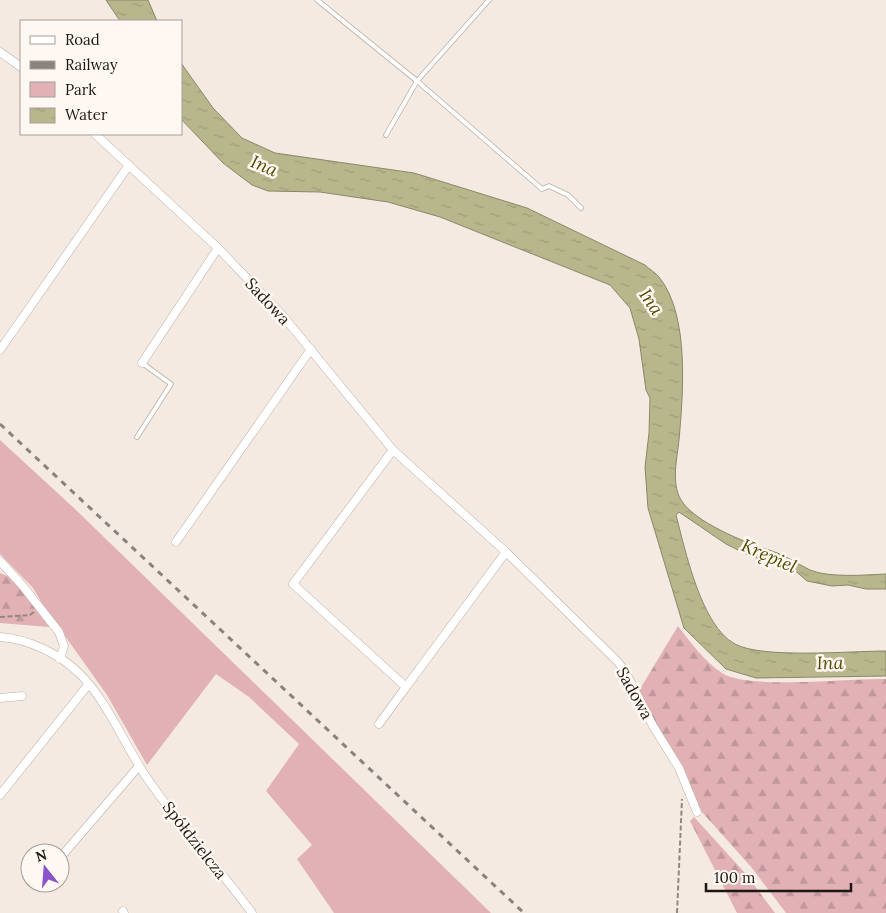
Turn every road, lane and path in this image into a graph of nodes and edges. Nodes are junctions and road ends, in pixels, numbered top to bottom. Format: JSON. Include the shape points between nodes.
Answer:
{"nodes":[{"id":1,"x":317,"y":0,"type":"edge"},
{"id":2,"x":488,"y":0,"type":"edge"},
{"id":3,"x":0,"y":52,"type":"edge"},
{"id":4,"x":20,"y":67,"type":"edge"},
{"id":5,"x":417,"y":81,"type":"junction"},
{"id":6,"x":97,"y":135,"type":"edge"},
{"id":7,"x":386,"y":135,"type":"dead end"},
{"id":8,"x":129,"y":165,"type":"junction"},
{"id":9,"x":581,"y":208,"type":"dead end"},
{"id":10,"x":218,"y":248,"type":"junction"},
{"id":11,"x":311,"y":349,"type":"junction"},
{"id":12,"x":0,"y":350,"type":"edge"},
{"id":13,"x":142,"y":363,"type":"joint"},
{"id":14,"x":137,"y":437,"type":"dead end"},
{"id":15,"x":392,"y":450,"type":"junction"},
{"id":16,"x":176,"y":542,"type":"dead end"},
{"id":17,"x":506,"y":552,"type":"junction"},
{"id":18,"x":0,"y":561,"type":"edge"},
{"id":19,"x":39,"y":609,"type":"junction"},
{"id":20,"x":0,"y":618,"type":"edge"},
{"id":21,"x":0,"y":637,"type":"edge"},
{"id":22,"x":60,"y":659,"type":"junction"},
{"id":23,"x":88,"y":685,"type":"junction"},
{"id":24,"x":406,"y":686,"type":"junction"},
{"id":25,"x":22,"y":696,"type":"dead end"},
{"id":26,"x":0,"y":698,"type":"edge"},
{"id":27,"x":379,"y":724,"type":"dead end"},
{"id":28,"x":139,"y":766,"type":"junction"},
{"id":29,"x":0,"y":795,"type":"edge"},
{"id":30,"x":682,"y":796,"type":"dead end"},
{"id":31,"x":697,"y":812,"type":"dead end"},
{"id":32,"x":70,"y":846,"type":"edge"},
{"id":33,"x":252,"y":913,"type":"edge"},
{"id":34,"x":677,"y":913,"type":"edge"}],
"edges":[{"from":1,"to":5,"type":"lane"},
{"from":2,"to":5,"type":"lane"},
{"from":3,"to":4,"type":"street"},
{"from":5,"to":7,"type":"lane"},
{"from":5,"to":9,"type":"lane","via":[[542,189],[549,186],[568,194]]},
{"from":6,"to":8,"type":"street","name":"Sadowa"},
{"from":8,"to":10,"type":"street","name":"Sadowa"},
{"from":8,"to":12,"type":"street"},
{"from":10,"to":11,"type":"street","name":"Sadowa"},
{"from":10,"to":13,"type":"street"},
{"from":11,"to":15,"type":"street","name":"Sadowa"},
{"from":11,"to":16,"type":"street"},
{"from":13,"to":14,"type":"lane","via":[[171,384]]},
{"from":15,"to":17,"type":"street","name":"Sadowa"},
{"from":15,"to":24,"type":"street","via":[[293,584]]},
{"from":17,"to":24,"type":"street"},
{"from":17,"to":31,"type":"street","name":"Sadowa","via":[[586,628],[626,673],[679,768]]},
{"from":18,"to":19,"type":"street"},
{"from":19,"to":20,"type":"path","via":[[30,615]]},
{"from":19,"to":22,"type":"street","via":[[52,621],[63,641],[64,651]]},
{"from":21,"to":22,"type":"street","name":"Spółdzielcza","via":[[23,641]]},
{"from":22,"to":23,"type":"street","name":"Spółdzielcza"},
{"from":23,"to":28,"type":"street","name":"Spółdzielcza"},
{"from":23,"to":29,"type":"street"},
{"from":24,"to":27,"type":"street"},
{"from":25,"to":26,"type":"street"},
{"from":28,"to":32,"type":"street"},
{"from":28,"to":33,"type":"street","name":"Spółdzielcza"},
{"from":30,"to":34,"type":"path"}]}
